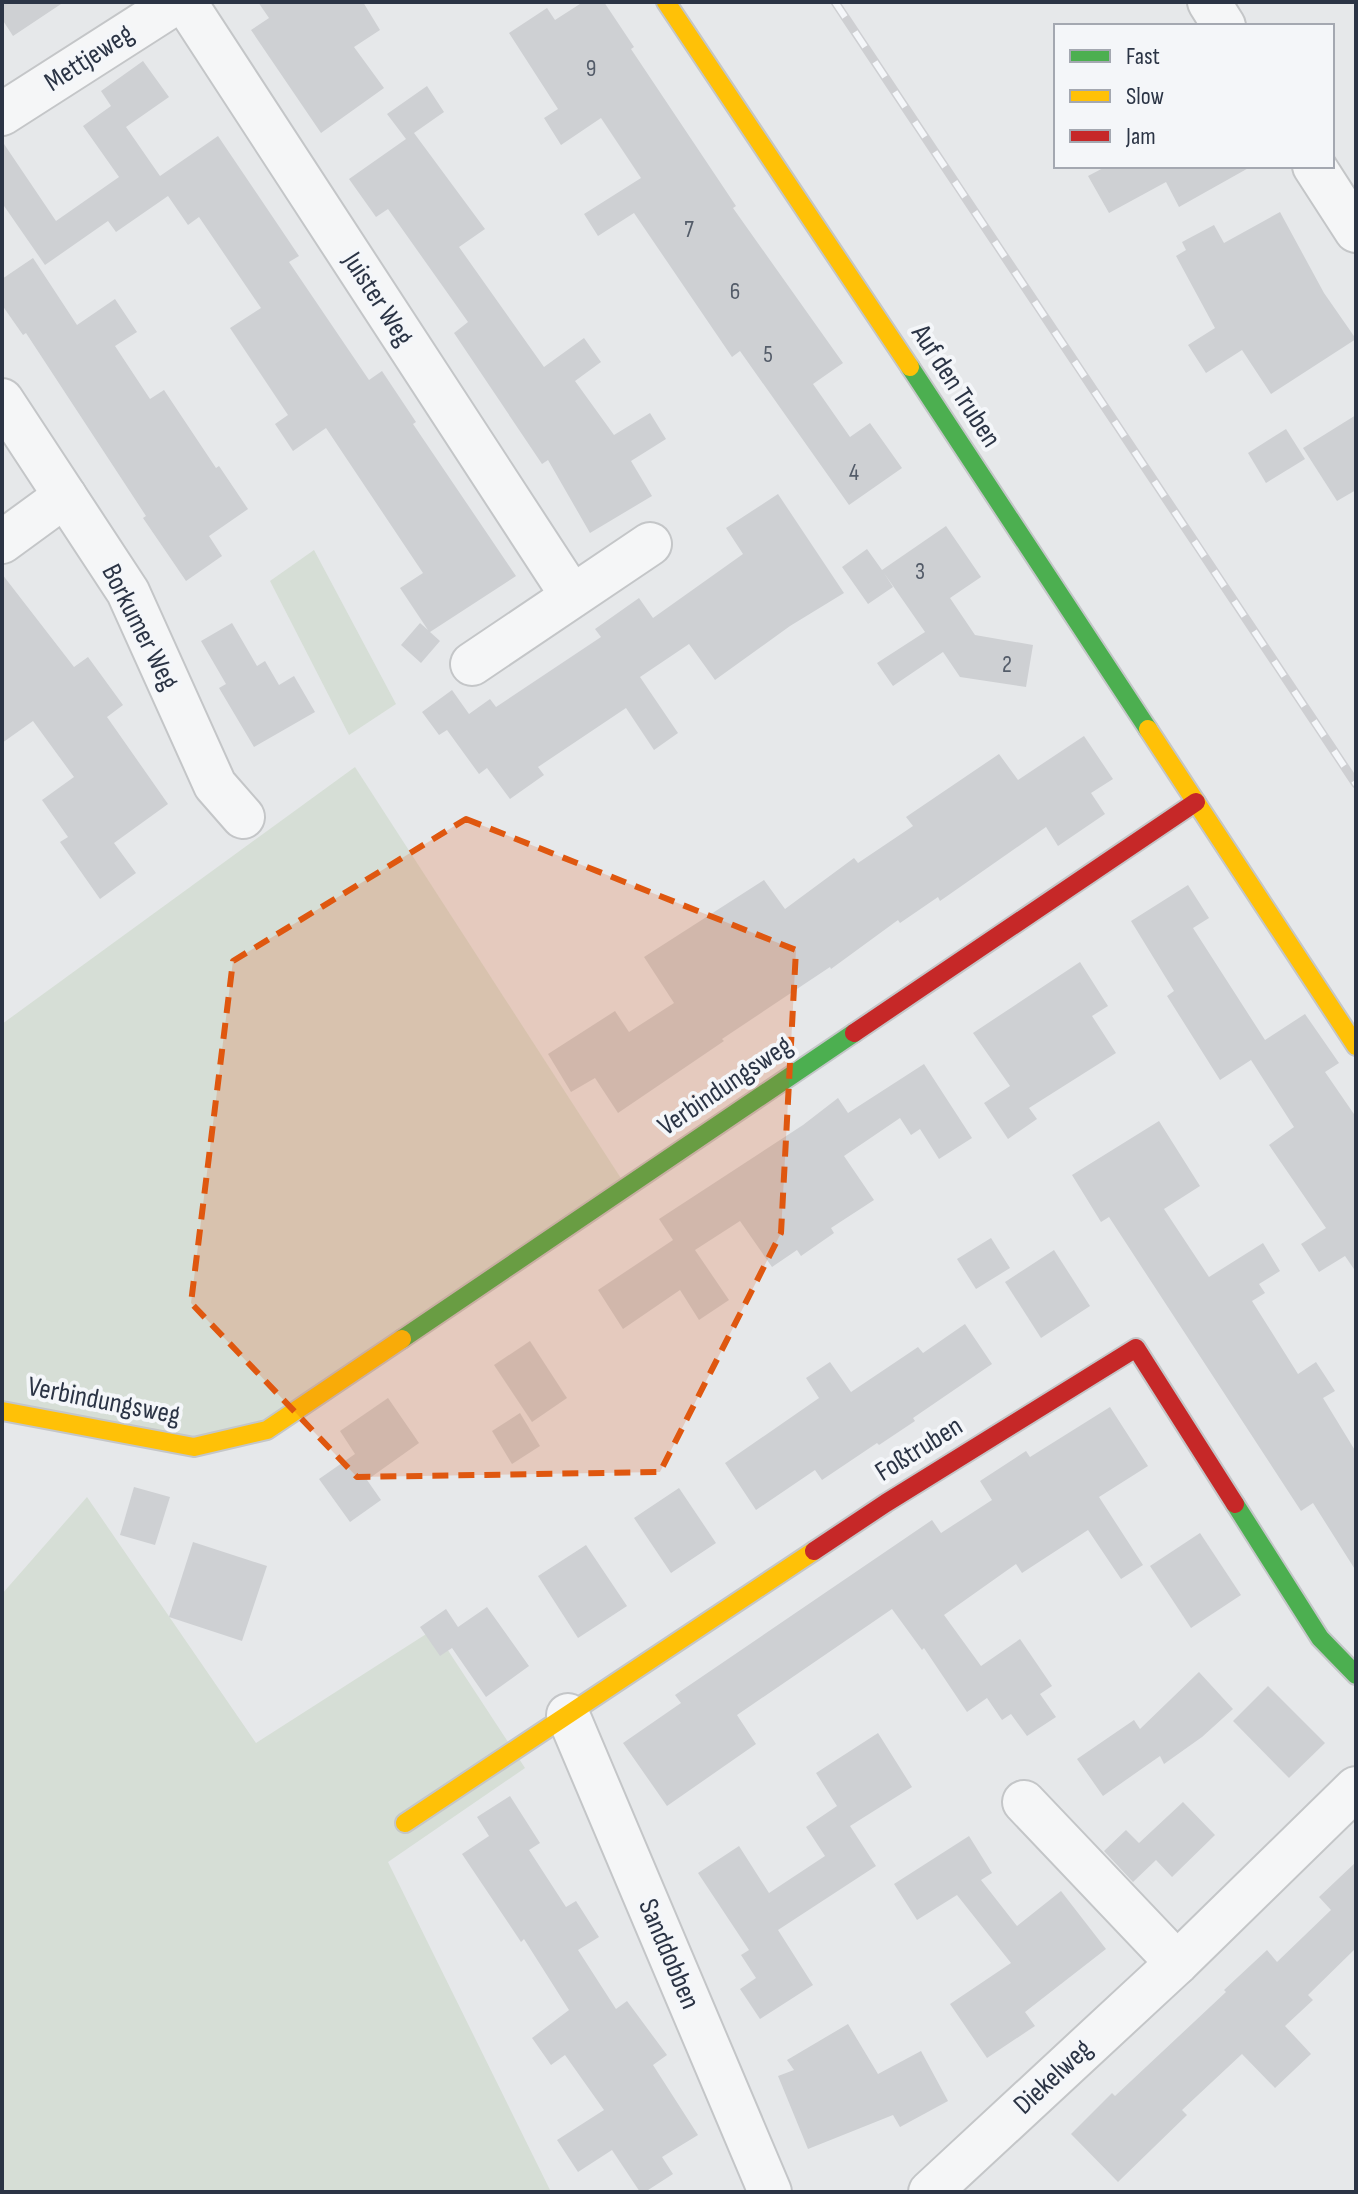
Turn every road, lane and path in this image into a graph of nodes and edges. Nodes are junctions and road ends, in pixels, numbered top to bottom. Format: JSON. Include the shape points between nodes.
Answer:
{"nodes":[{"id":1,"x":177,"y":2,"type":"edge"},
{"id":2,"x":185,"y":2,"type":"edge"},
{"id":3,"x":666,"y":2,"type":"edge"},
{"id":4,"x":1209,"y":2,"type":"edge"},
{"id":5,"x":1223,"y":24,"type":"edge"},
{"id":6,"x":2,"y":114,"type":"edge"},
{"id":7,"x":1315,"y":168,"type":"edge"},
{"id":8,"x":1356,"y":231,"type":"edge"},
{"id":9,"x":2,"y":400,"type":"edge"},
{"id":10,"x":65,"y":496,"type":"junction"},
{"id":11,"x":2,"y":542,"type":"edge"},
{"id":12,"x":650,"y":544,"type":"dead end"},
{"id":13,"x":572,"y":596,"type":"junction"},
{"id":14,"x":472,"y":664,"type":"dead end"},
{"id":15,"x":1196,"y":802,"type":"junction"},
{"id":16,"x":243,"y":817,"type":"dead end"},
{"id":17,"x":1356,"y":1046,"type":"edge"},
{"id":18,"x":2,"y":1411,"type":"edge"},
{"id":19,"x":1356,"y":1675,"type":"edge"},
{"id":20,"x":568,"y":1715,"type":"junction"},
{"id":21,"x":1356,"y":1788,"type":"edge"},
{"id":22,"x":1024,"y":1802,"type":"dead end"},
{"id":23,"x":405,"y":1823,"type":"dead end"},
{"id":24,"x":1177,"y":1963,"type":"junction"},
{"id":25,"x":770,"y":2192,"type":"edge"},
{"id":26,"x":930,"y":2192,"type":"edge"}],
"edges":[{"from":1,"to":6,"type":"street","name":"Mettjeweg"},
{"from":2,"to":13,"type":"street","name":"Juister Weg"},
{"from":3,"to":15,"type":"street","name":"Auf den Truben"},
{"from":4,"to":5,"type":"street"},
{"from":7,"to":8,"type":"street"},
{"from":9,"to":10,"type":"street","name":"Borkumer Weg"},
{"from":10,"to":11,"type":"street"},
{"from":10,"to":16,"type":"street","name":"Borkumer Weg","via":[[128,592],[215,785]]},
{"from":12,"to":13,"type":"street"},
{"from":13,"to":14,"type":"street"},
{"from":15,"to":17,"type":"street"},
{"from":15,"to":18,"type":"street","name":"Verbindungsweg","via":[[267,1430],[194,1447]]},
{"from":19,"to":20,"type":"street","name":"Foßtruben","via":[[1320,1638],[1136,1348],[886,1503]]},
{"from":20,"to":23,"type":"street","name":"Foßtruben"},
{"from":20,"to":25,"type":"street","name":"Sanddobben"},
{"from":21,"to":24,"type":"street","name":"Diekelweg"},
{"from":22,"to":24,"type":"street"},
{"from":24,"to":26,"type":"street","name":"Diekelweg"}]}
